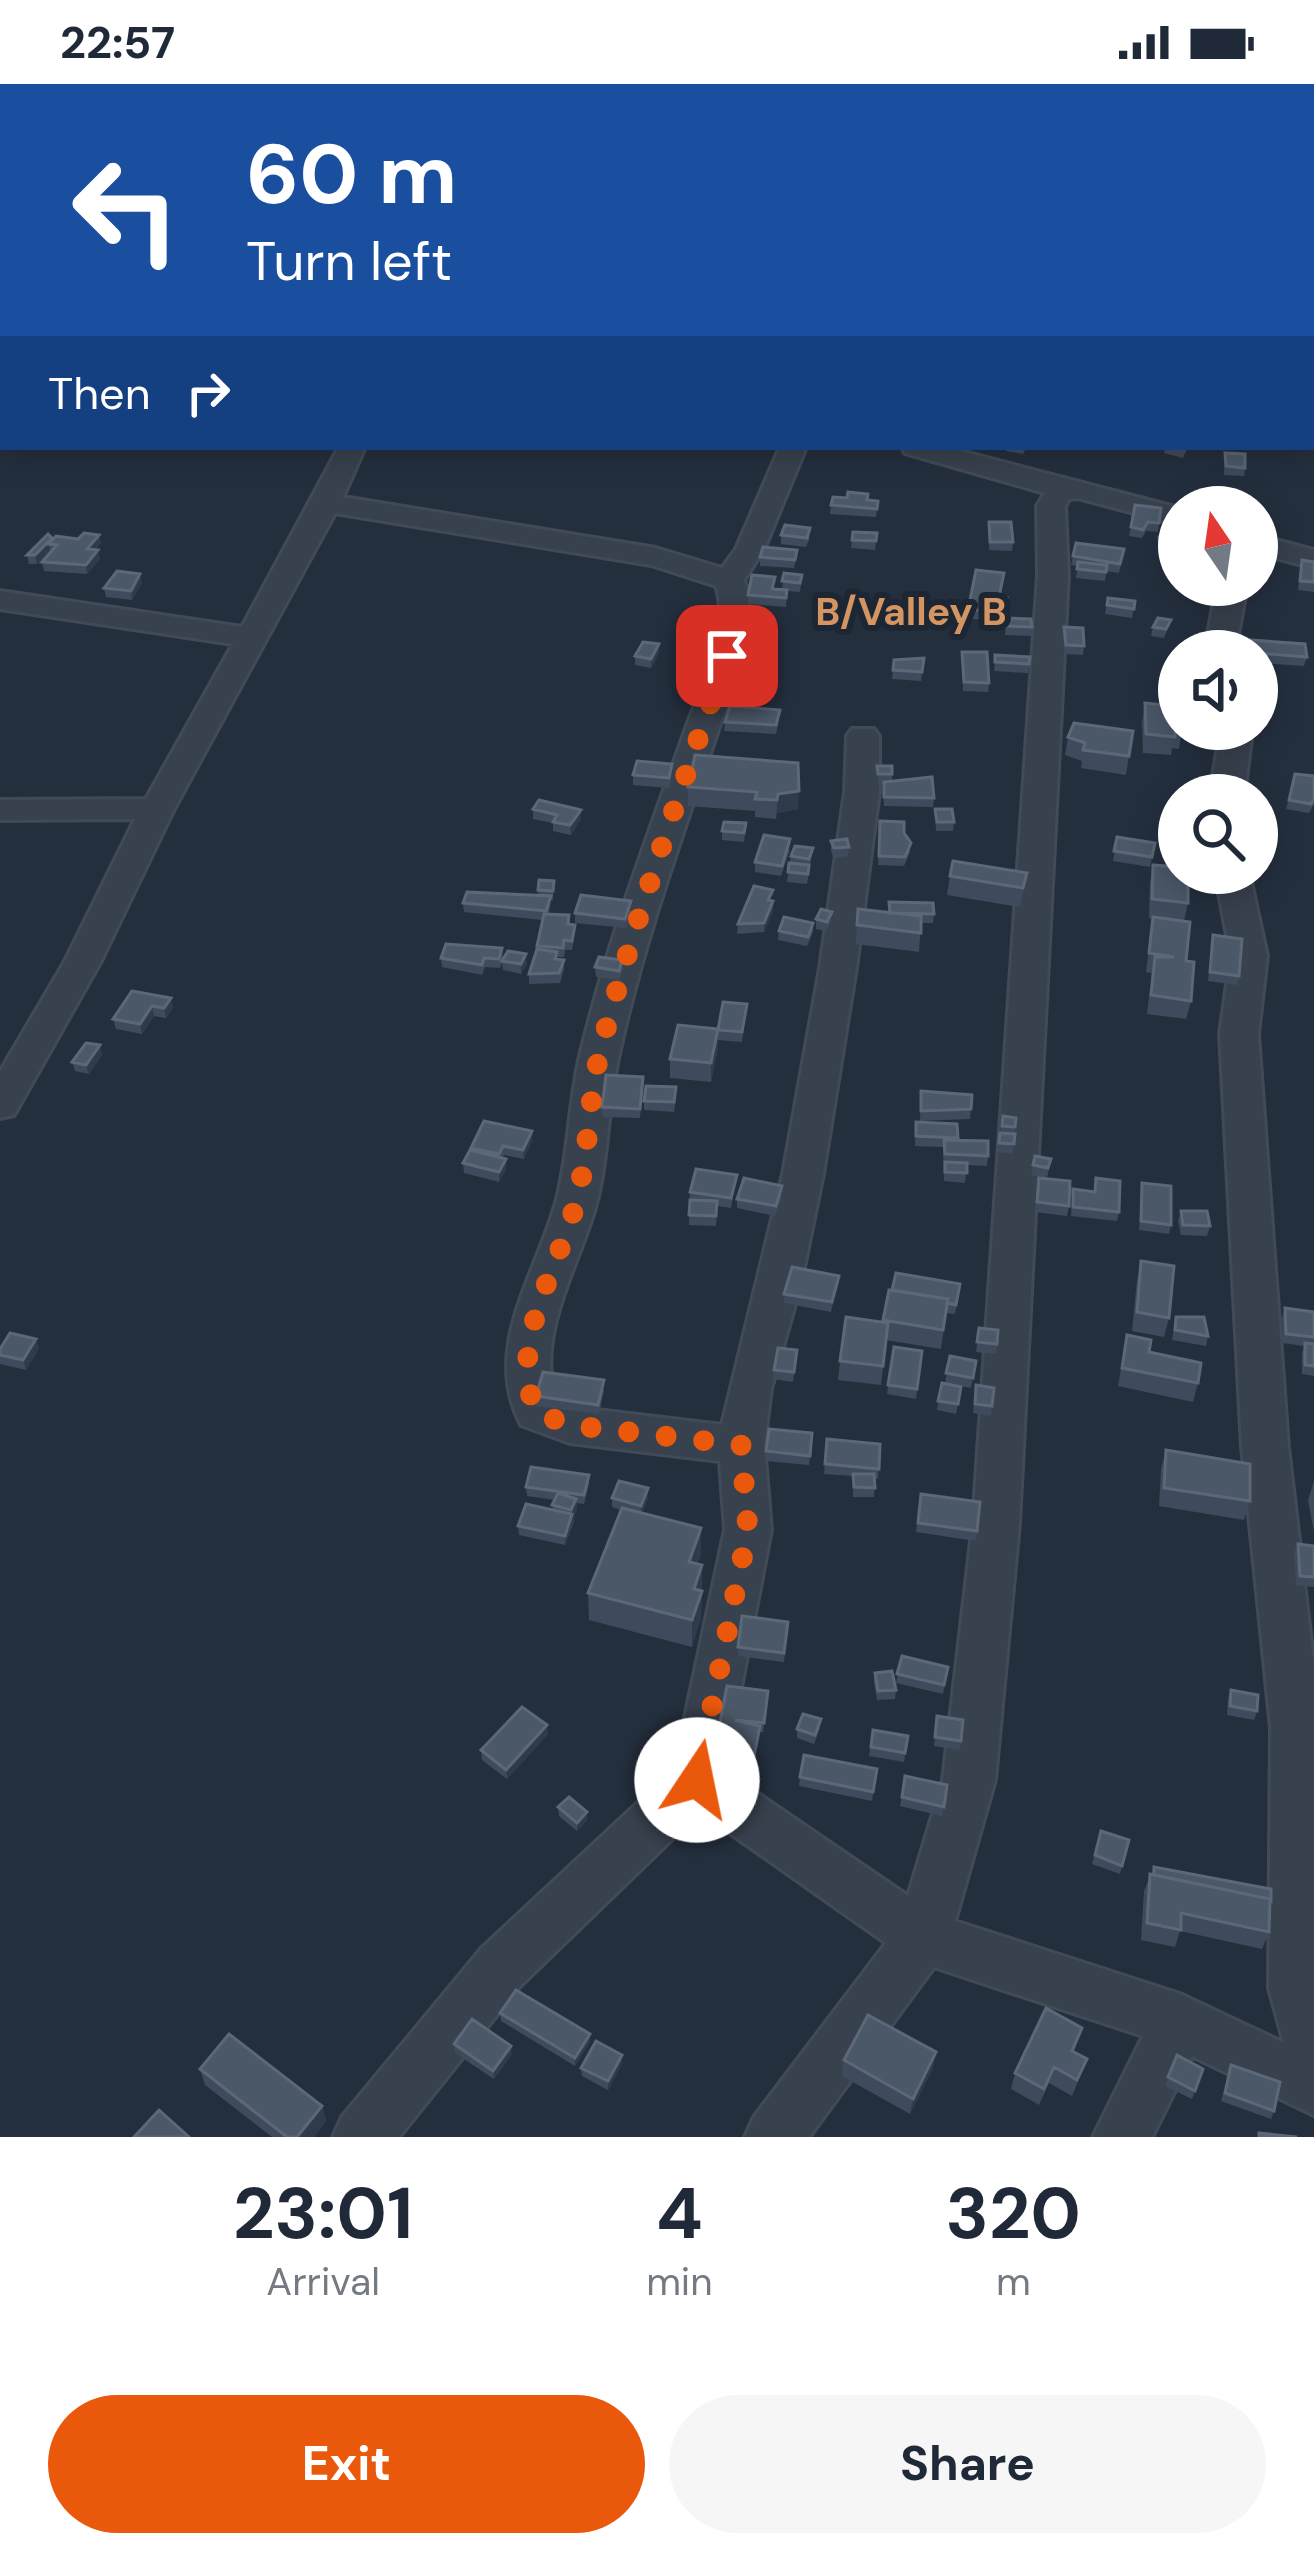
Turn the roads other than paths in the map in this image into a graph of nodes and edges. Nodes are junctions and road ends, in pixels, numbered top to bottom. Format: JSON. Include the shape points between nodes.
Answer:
{"nodes":[{"id":1,"x":351,"y":450,"type":"edge"},
{"id":2,"x":792,"y":450,"type":"edge"},
{"id":3,"x":925,"y":450,"type":"edge"},
{"id":4,"x":1065,"y":490,"type":"junction"},
{"id":5,"x":326,"y":503,"type":"junction"},
{"id":6,"x":1158,"y":512,"type":"edge"},
{"id":7,"x":1278,"y":550,"type":"edge"},
{"id":8,"x":1314,"y":560,"type":"edge"},
{"id":9,"x":729,"y":580,"type":"junction"},
{"id":10,"x":0,"y":600,"type":"edge"},
{"id":11,"x":249,"y":637,"type":"junction"},
{"id":12,"x":863,"y":736,"type":"dead end"},
{"id":13,"x":157,"y":809,"type":"junction"},
{"id":14,"x":0,"y":810,"type":"edge"},
{"id":15,"x":1236,"y":894,"type":"edge"},
{"id":16,"x":0,"y":1105,"type":"edge"},
{"id":17,"x":741,"y":1445,"type":"junction"},
{"id":18,"x":697,"y":1780,"type":"junction"},
{"id":19,"x":923,"y":1937,"type":"junction"},
{"id":20,"x":1180,"y":2021,"type":"junction"},
{"id":21,"x":1314,"y":2050,"type":"edge"},
{"id":22,"x":1314,"y":2087,"type":"edge"},
{"id":23,"x":362,"y":2137,"type":"edge"},
{"id":24,"x":774,"y":2137,"type":"edge"},
{"id":25,"x":1122,"y":2137,"type":"edge"}],
"edges":[{"from":1,"to":5,"type":"street"},
{"from":2,"to":9,"type":"street"},
{"from":3,"to":4,"type":"street"},
{"from":4,"to":6,"type":"street"},
{"from":4,"to":19,"type":"street","via":[[1051,506],[996,1524],[969,1780]]},
{"from":5,"to":9,"type":"street","via":[[656,557]]},
{"from":5,"to":11,"type":"street"},
{"from":7,"to":8,"type":"street"},
{"from":9,"to":17,"type":"street","via":[[727,656],[601,1044],[576,1202],[542,1295],[529,1395],[537,1413],[570,1425]]},
{"from":10,"to":11,"type":"street"},
{"from":11,"to":13,"type":"street"},
{"from":12,"to":17,"type":"street","via":[[862,792],[803,1174]]},
{"from":13,"to":14,"type":"street"},
{"from":13,"to":16,"type":"street"},
{"from":15,"to":21,"type":"street","via":[[1249,956],[1239,1034],[1264,1447],[1296,1729],[1296,1988]]},
{"from":17,"to":18,"type":"street","via":[[748,1530]]},
{"from":18,"to":19,"type":"street"},
{"from":18,"to":23,"type":"street","via":[[501,1966]]},
{"from":19,"to":20,"type":"street"},
{"from":19,"to":24,"type":"street"},
{"from":20,"to":22,"type":"street"},
{"from":20,"to":25,"type":"street"}]}
